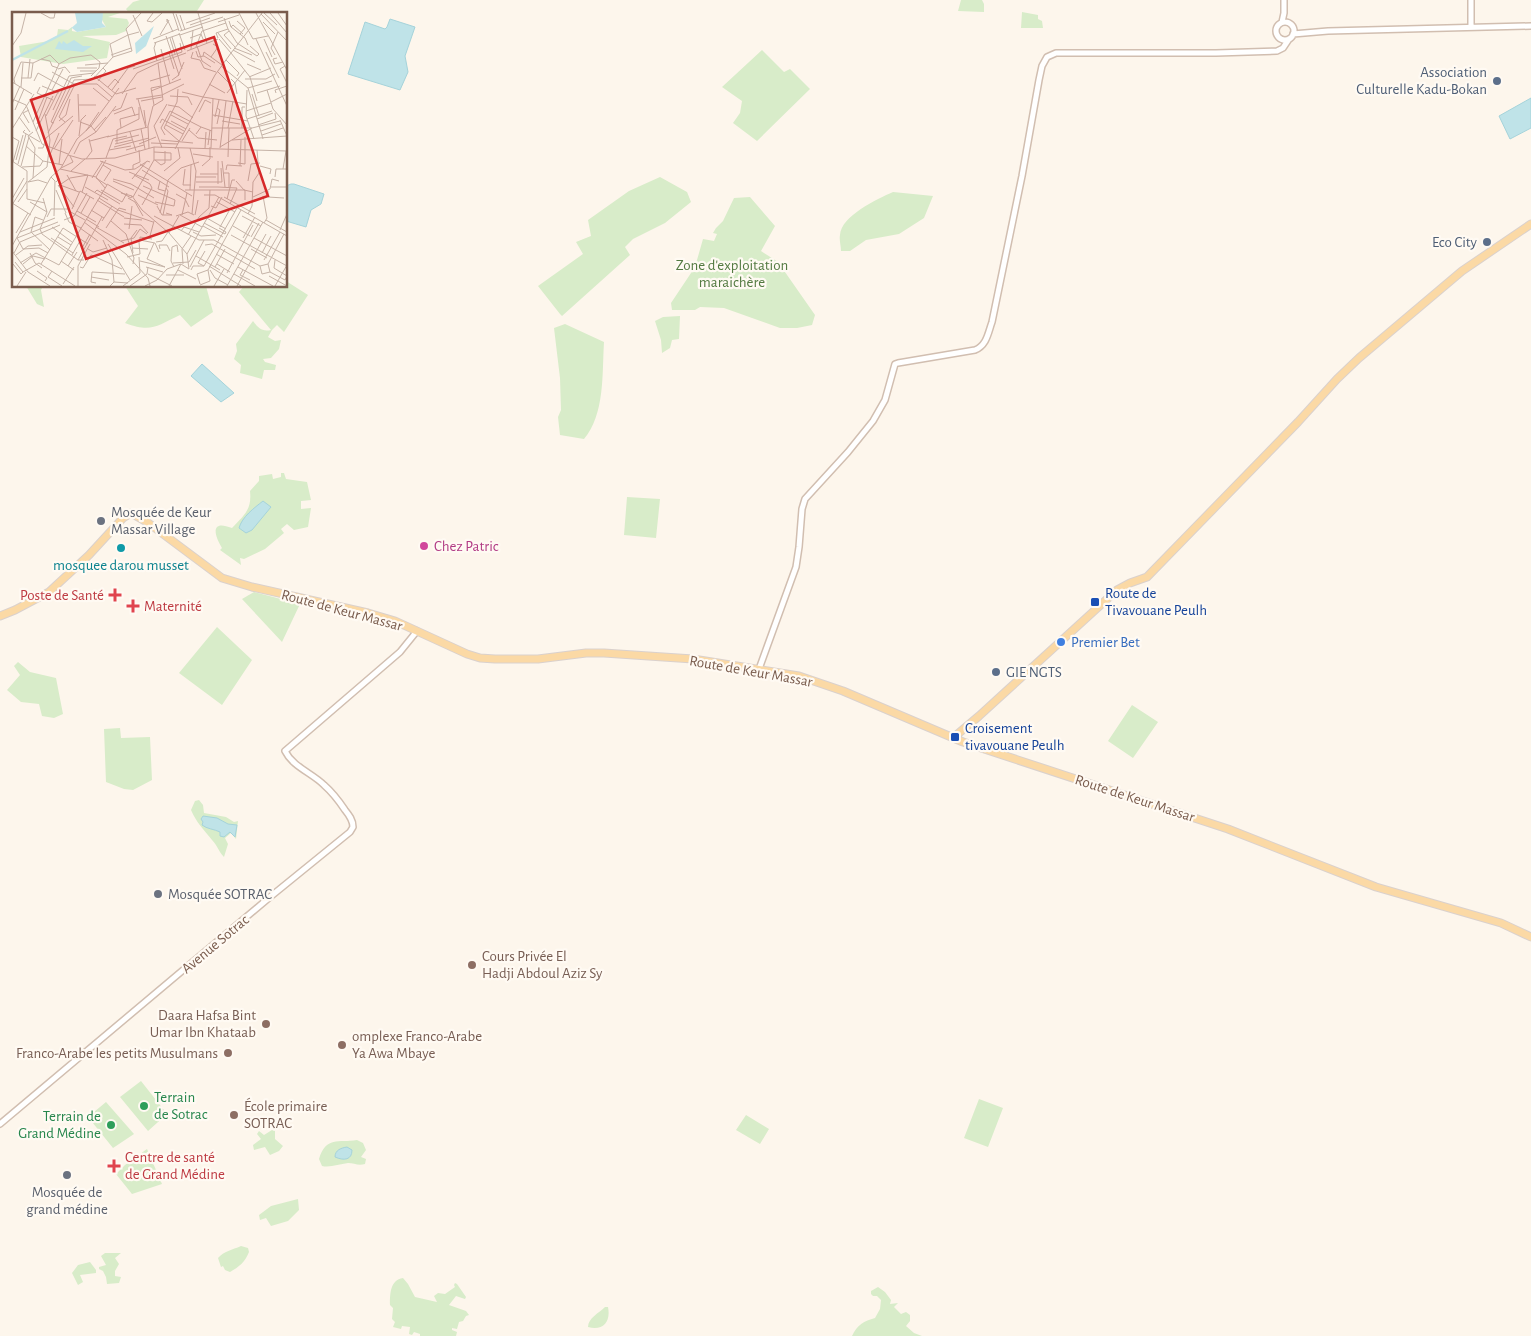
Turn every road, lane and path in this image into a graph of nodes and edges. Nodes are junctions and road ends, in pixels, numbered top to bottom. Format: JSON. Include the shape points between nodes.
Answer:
{"nodes":[{"id":1,"x":1284,"y":0,"type":"edge"},
{"id":2,"x":1471,"y":0,"type":"edge"},
{"id":3,"x":1284,"y":13,"type":"junction"},
{"id":4,"x":1282,"y":22,"type":"junction"},
{"id":5,"x":1292,"y":26,"type":"junction"},
{"id":6,"x":1531,"y":26,"type":"edge"},
{"id":7,"x":1471,"y":27,"type":"junction"},
{"id":8,"x":1312,"y":31,"type":"junction"},
{"id":9,"x":1293,"y":34,"type":"junction"},
{"id":10,"x":1281,"y":39,"type":"junction"},
{"id":11,"x":1289,"y":39,"type":"junction"},
{"id":12,"x":1283,"y":48,"type":"junction"},
{"id":13,"x":1531,"y":224,"type":"edge"},
{"id":14,"x":0,"y":616,"type":"edge"},
{"id":15,"x":417,"y":631,"type":"junction"},
{"id":16,"x":759,"y":669,"type":"junction"},
{"id":17,"x":953,"y":738,"type":"junction"},
{"id":18,"x":1531,"y":936,"type":"edge"},
{"id":19,"x":0,"y":1124,"type":"edge"}],
"edges":[{"from":1,"to":3,"type":"street"},
{"from":2,"to":7,"type":"street"},
{"from":3,"to":4,"type":"street"},
{"from":3,"to":5,"type":"street"},
{"from":4,"to":5,"type":"street"},
{"from":4,"to":10,"type":"street","via":[[1276,31]]},
{"from":5,"to":8,"type":"street"},
{"from":5,"to":9,"type":"street"},
{"from":6,"to":7,"type":"street"},
{"from":7,"to":8,"type":"street"},
{"from":8,"to":9,"type":"street"},
{"from":9,"to":11,"type":"street"},
{"from":10,"to":11,"type":"street"},
{"from":10,"to":12,"type":"street"},
{"from":11,"to":12,"type":"street"},
{"from":12,"to":16,"type":"street","via":[[1277,51],[1216,53],[1056,53],[1047,57],[1039,80],[987,339],[975,350],[895,364],[885,400],[873,421],[805,499],[796,567]]},
{"from":13,"to":17,"type":"main road","via":[[1462,271],[1359,358],[1148,577],[1117,590]]},
{"from":14,"to":15,"type":"main road","name":"Route de Keur Massar","via":[[49,592],[132,513],[228,580],[395,621]]},
{"from":15,"to":16,"type":"main road","name":"Route de Keur Massar","via":[[480,658],[538,659],[586,653],[693,659]]},
{"from":15,"to":19,"type":"street","name":"Avenue Sotrac","via":[[400,652],[285,751],[334,795],[352,820],[352,830]]},
{"from":16,"to":17,"type":"main road","name":"Route de Keur Massar","via":[[799,676],[843,691]]},
{"from":17,"to":18,"type":"main road","name":"Route de Keur Massar","via":[[1228,829],[1381,889],[1501,923]]}]}
